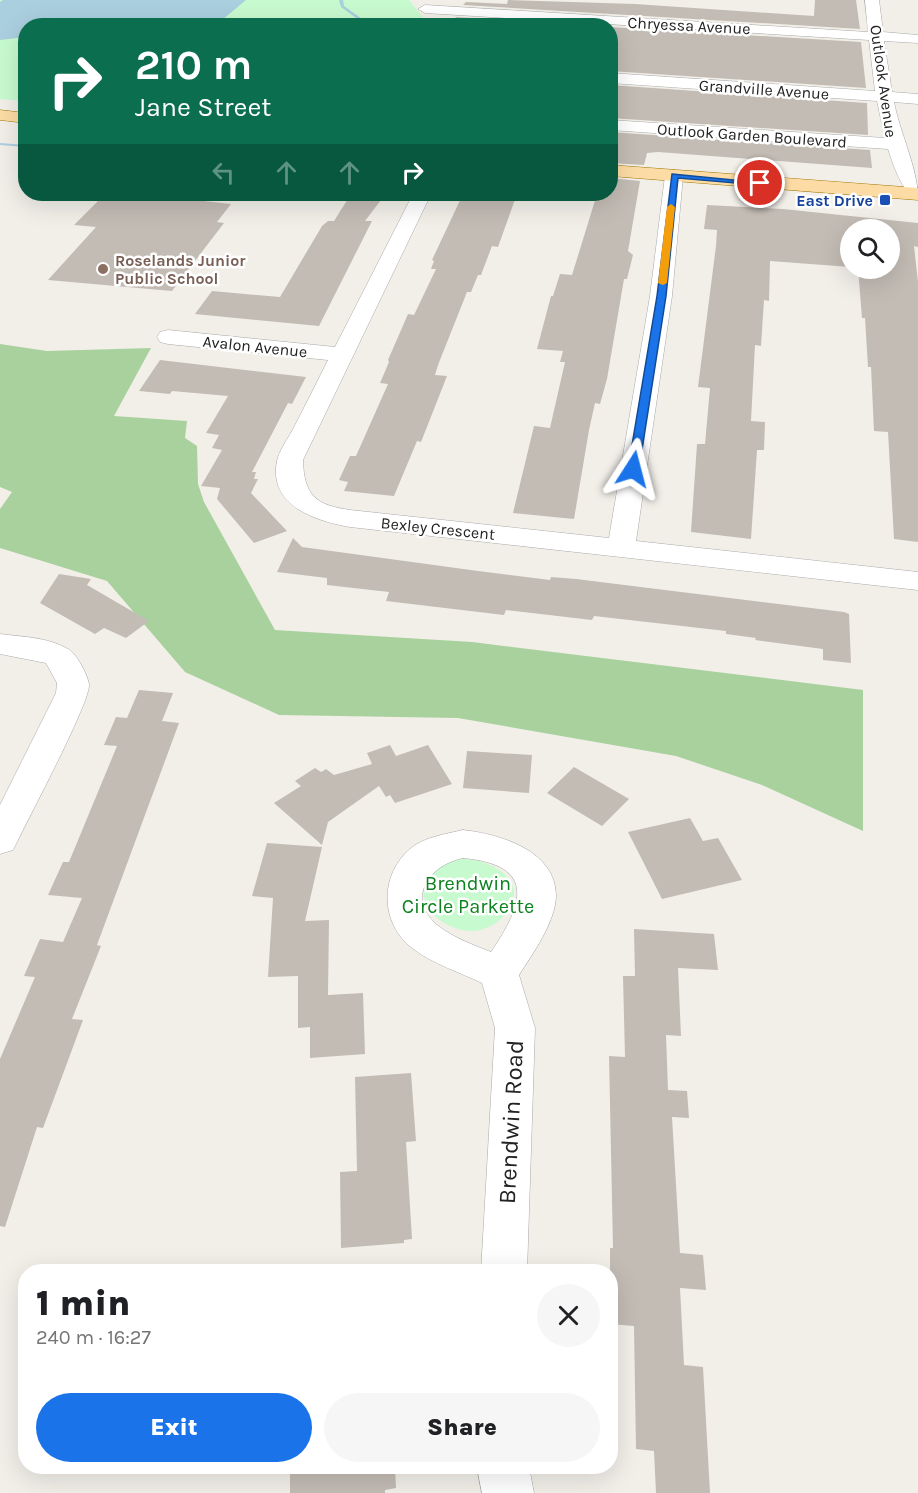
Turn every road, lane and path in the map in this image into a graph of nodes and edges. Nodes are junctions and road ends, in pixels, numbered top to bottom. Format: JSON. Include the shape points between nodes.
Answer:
{"nodes":[{"id":1,"x":872,"y":0,"type":"edge"},
{"id":2,"x":423,"y":5,"type":"edge"},
{"id":3,"x":613,"y":18,"type":"edge"},
{"id":4,"x":618,"y":18,"type":"edge"},
{"id":5,"x":877,"y":36,"type":"junction"},
{"id":6,"x":918,"y":39,"type":"edge"},
{"id":7,"x":618,"y":79,"type":"edge"},
{"id":8,"x":886,"y":97,"type":"junction"},
{"id":9,"x":918,"y":99,"type":"edge"},
{"id":10,"x":0,"y":115,"type":"edge"},
{"id":11,"x":18,"y":117,"type":"edge"},
{"id":12,"x":618,"y":125,"type":"edge"},
{"id":13,"x":894,"y":146,"type":"junction"},
{"id":14,"x":918,"y":149,"type":"edge"},
{"id":15,"x":618,"y":172,"type":"edge"},
{"id":16,"x":674,"y":176,"type":"junction"},
{"id":17,"x":918,"y":193,"type":"edge"},
{"id":18,"x":419,"y":201,"type":"edge"},
{"id":19,"x":168,"y":338,"type":"dead end"},
{"id":20,"x":342,"y":355,"type":"junction"},
{"id":21,"x":621,"y":548,"type":"junction"},
{"id":22,"x":918,"y":581,"type":"edge"},
{"id":23,"x":0,"y":644,"type":"edge"},
{"id":24,"x":0,"y":840,"type":"edge"},
{"id":25,"x":500,"y":973,"type":"dead end"},
{"id":26,"x":504,"y":1264,"type":"edge"},
{"id":27,"x":505,"y":1474,"type":"edge"},
{"id":28,"x":508,"y":1493,"type":"edge"}],
"edges":[{"from":1,"to":5,"type":"street","name":"Outlook Avenue"},
{"from":2,"to":3,"type":"street","name":"Chryessa Avenue"},
{"from":4,"to":5,"type":"street","name":"Chryessa Avenue"},
{"from":5,"to":6,"type":"street","name":"Chryessa Avenue"},
{"from":5,"to":8,"type":"street","name":"Outlook Avenue"},
{"from":7,"to":8,"type":"street","name":"Grandville Avenue"},
{"from":8,"to":9,"type":"street","name":"Grandville Avenue"},
{"from":8,"to":13,"type":"street","name":"Outlook Avenue"},
{"from":10,"to":11,"type":"main road"},
{"from":12,"to":13,"type":"street","name":"Outlook Garden Boulevard"},
{"from":13,"to":14,"type":"street","name":"Outlook Garden Boulevard"},
{"from":13,"to":17,"type":"street","name":"Outlook Avenue"},
{"from":15,"to":16,"type":"main road"},
{"from":16,"to":17,"type":"main road"},
{"from":16,"to":21,"type":"street","via":[[661,296]]},
{"from":18,"to":20,"type":"street","name":"Bexley Crescent"},
{"from":19,"to":20,"type":"street","name":"Avalon Avenue"},
{"from":20,"to":21,"type":"street","name":"Bexley Crescent","via":[[290,460],[291,487],[312,510],[331,516]]},
{"from":21,"to":22,"type":"street","name":"Bexley Crescent"},
{"from":23,"to":24,"type":"street","via":[[57,656],[73,683],[58,724]]},
{"from":25,"to":26,"type":"street","name":"Brendwin Road","via":[[515,1028]]},
{"from":27,"to":28,"type":"street"}]}
